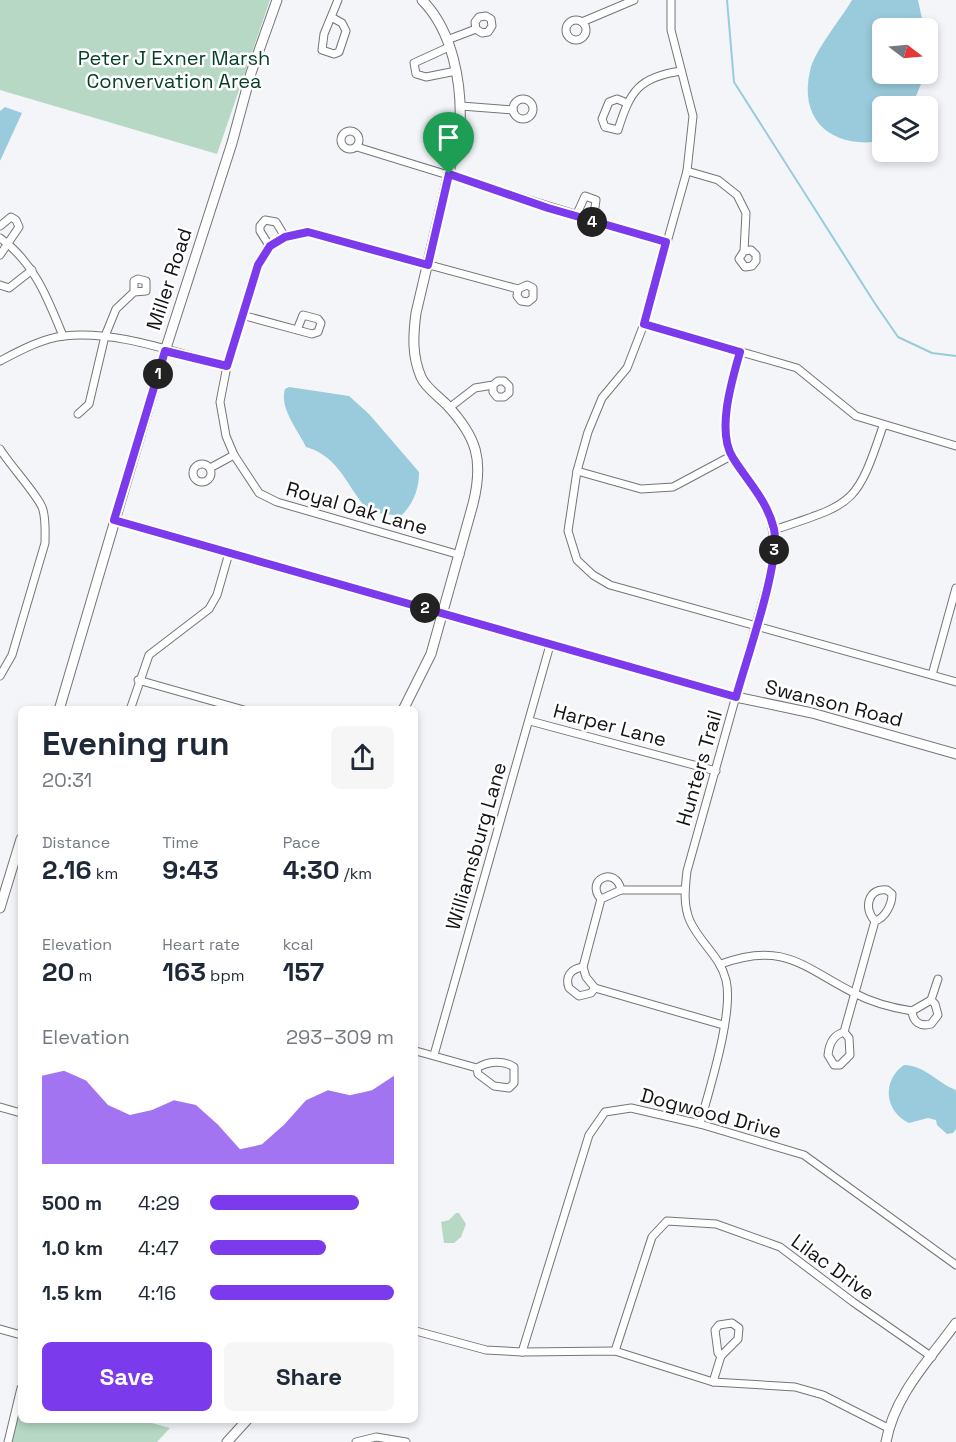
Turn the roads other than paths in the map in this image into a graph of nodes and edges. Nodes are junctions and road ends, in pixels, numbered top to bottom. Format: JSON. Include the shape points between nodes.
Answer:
{"nodes":[{"id":1,"x":277,"y":0,"type":"edge"},
{"id":2,"x":338,"y":0,"type":"edge"},
{"id":3,"x":422,"y":0,"type":"edge"},
{"id":4,"x":634,"y":0,"type":"edge"},
{"id":5,"x":671,"y":0,"type":"edge"},
{"id":6,"x":333,"y":18,"type":"junction"},
{"id":7,"x":582,"y":22,"type":"dead end"},
{"id":8,"x":476,"y":29,"type":"dead end"},
{"id":9,"x":448,"y":43,"type":"junction"},
{"id":10,"x":456,"y":70,"type":"junction"},
{"id":11,"x":681,"y":71,"type":"junction"},
{"id":12,"x":627,"y":103,"type":"junction"},
{"id":13,"x":461,"y":106,"type":"junction"},
{"id":14,"x":513,"y":110,"type":"dead end"},
{"id":15,"x":357,"y":147,"type":"dead end"},
{"id":16,"x":687,"y":171,"type":"junction"},
{"id":17,"x":449,"y":174,"type":"junction"},
{"id":18,"x":576,"y":216,"type":"junction"},
{"id":19,"x":592,"y":222,"type":"junction"},
{"id":20,"x":0,"y":226,"type":"edge"},
{"id":21,"x":285,"y":237,"type":"junction"},
{"id":22,"x":0,"y":238,"type":"edge"},
{"id":23,"x":666,"y":242,"type":"junction"},
{"id":24,"x":8,"y":244,"type":"junction"},
{"id":25,"x":270,"y":246,"type":"junction"},
{"id":26,"x":744,"y":251,"type":"dead end"},
{"id":27,"x":0,"y":255,"type":"edge"},
{"id":28,"x":428,"y":265,"type":"junction"},
{"id":29,"x":32,"y":270,"type":"junction"},
{"id":30,"x":0,"y":285,"type":"edge"},
{"id":31,"x":518,"y":289,"type":"dead end"},
{"id":32,"x":134,"y":292,"type":"dead end"},
{"id":33,"x":242,"y":315,"type":"junction"},
{"id":34,"x":644,"y":324,"type":"junction"},
{"id":35,"x":297,"y":330,"type":"dead end"},
{"id":36,"x":63,"y":336,"type":"junction"},
{"id":37,"x":105,"y":336,"type":"junction"},
{"id":38,"x":165,"y":351,"type":"junction"},
{"id":39,"x":740,"y":352,"type":"junction"},
{"id":40,"x":0,"y":361,"type":"edge"},
{"id":41,"x":227,"y":366,"type":"junction"},
{"id":42,"x":493,"y":385,"type":"dead end"},
{"id":43,"x":449,"y":408,"type":"junction"},
{"id":44,"x":78,"y":414,"type":"dead end"},
{"id":45,"x":883,"y":426,"type":"junction"},
{"id":46,"x":956,"y":446,"type":"edge"},
{"id":47,"x":0,"y":449,"type":"edge"},
{"id":48,"x":234,"y":455,"type":"junction"},
{"id":49,"x":731,"y":456,"type":"junction"},
{"id":50,"x":210,"y":468,"type":"dead end"},
{"id":51,"x":577,"y":471,"type":"junction"},
{"id":52,"x":114,"y":520,"type":"junction"},
{"id":53,"x":774,"y":530,"type":"junction"},
{"id":54,"x":229,"y":553,"type":"junction"},
{"id":55,"x":460,"y":555,"type":"junction"},
{"id":56,"x":956,"y":588,"type":"edge"},
{"id":57,"x":442,"y":613,"type":"junction"},
{"id":58,"x":756,"y":626,"type":"junction"},
{"id":59,"x":550,"y":645,"type":"junction"},
{"id":60,"x":932,"y":675,"type":"junction"},
{"id":61,"x":0,"y":676,"type":"edge"},
{"id":62,"x":138,"y":680,"type":"junction"},
{"id":63,"x":956,"y":682,"type":"edge"},
{"id":64,"x":736,"y":697,"type":"junction"},
{"id":65,"x":60,"y":706,"type":"edge"},
{"id":66,"x":131,"y":706,"type":"edge"},
{"id":67,"x":230,"y":706,"type":"edge"},
{"id":68,"x":406,"y":706,"type":"edge"},
{"id":69,"x":530,"y":722,"type":"junction"},
{"id":70,"x":956,"y":754,"type":"edge"},
{"id":71,"x":716,"y":771,"type":"junction"},
{"id":72,"x":18,"y":846,"type":"edge"},
{"id":73,"x":5,"y":877,"type":"edge"},
{"id":74,"x":621,"y":890,"type":"junction"},
{"id":75,"x":685,"y":890,"type":"junction"},
{"id":76,"x":601,"y":899,"type":"junction"},
{"id":77,"x":0,"y":908,"type":"edge"},
{"id":78,"x":874,"y":921,"type":"junction"},
{"id":79,"x":721,"y":964,"type":"junction"},
{"id":80,"x":583,"y":967,"type":"junction"},
{"id":81,"x":938,"y":979,"type":"dead end"},
{"id":82,"x":595,"y":988,"type":"junction"},
{"id":83,"x":855,"y":994,"type":"junction"},
{"id":84,"x":931,"y":1000,"type":"junction"},
{"id":85,"x":912,"y":1011,"type":"junction"},
{"id":86,"x":723,"y":1025,"type":"junction"},
{"id":87,"x":844,"y":1032,"type":"junction"},
{"id":88,"x":418,"y":1051,"type":"edge"},
{"id":89,"x":434,"y":1055,"type":"junction"},
{"id":90,"x":477,"y":1068,"type":"junction"},
{"id":91,"x":0,"y":1107,"type":"edge"},
{"id":92,"x":18,"y":1112,"type":"edge"},
{"id":93,"x":700,"y":1124,"type":"junction"},
{"id":94,"x":956,"y":1265,"type":"edge"},
{"id":95,"x":956,"y":1323,"type":"edge"},
{"id":96,"x":0,"y":1329,"type":"edge"},
{"id":97,"x":418,"y":1332,"type":"edge"},
{"id":98,"x":18,"y":1334,"type":"edge"},
{"id":99,"x":615,"y":1351,"type":"junction"},
{"id":100,"x":522,"y":1352,"type":"junction"},
{"id":101,"x":721,"y":1356,"type":"junction"},
{"id":102,"x":932,"y":1357,"type":"junction"},
{"id":103,"x":713,"y":1382,"type":"junction"},
{"id":104,"x":18,"y":1400,"type":"edge"},
{"id":105,"x":245,"y":1423,"type":"edge"},
{"id":106,"x":888,"y":1428,"type":"junction"},
{"id":107,"x":8,"y":1442,"type":"edge"},
{"id":108,"x":227,"y":1442,"type":"edge"},
{"id":109,"x":356,"y":1442,"type":"edge"},
{"id":110,"x":406,"y":1442,"type":"edge"},
{"id":111,"x":886,"y":1442,"type":"edge"}],
"edges":[{"from":1,"to":38,"type":"street","name":"Miller Road"},
{"from":2,"to":6,"type":"street"},
{"from":3,"to":9,"type":"street"},
{"from":4,"to":7,"type":"street"},
{"from":5,"to":11,"type":"street","via":[[671,30]]},
{"from":6,"to":6,"type":"street","via":[[324,34],[322,50],[334,54],[339,52],[346,31]]},
{"from":8,"to":9,"type":"street"},
{"from":9,"to":10,"type":"street"},
{"from":9,"to":10,"type":"street","via":[[419,58],[414,63],[416,74],[426,77]]},
{"from":10,"to":13,"type":"street"},
{"from":11,"to":12,"type":"street","via":[[659,74],[640,85]]},
{"from":11,"to":16,"type":"street","via":[[693,116]]},
{"from":12,"to":12,"type":"street","via":[[618,130],[605,127],[602,119],[609,102],[617,99]]},
{"from":13,"to":14,"type":"street"},
{"from":13,"to":17,"type":"street"},
{"from":15,"to":17,"type":"street"},
{"from":16,"to":23,"type":"street"},
{"from":16,"to":26,"type":"street","via":[[718,180],[737,195],[746,213]]},
{"from":17,"to":18,"type":"street"},
{"from":17,"to":28,"type":"street"},
{"from":18,"to":19,"type":"street"},
{"from":18,"to":19,"type":"street","via":[[581,199],[591,198],[597,204]]},
{"from":19,"to":23,"type":"street"},
{"from":20,"to":24,"type":"street","via":[[11,217],[18,223]]},
{"from":21,"to":25,"type":"street"},
{"from":21,"to":25,"type":"street","via":[[276,222],[265,220],[260,231]]},
{"from":21,"to":28,"type":"street","via":[[308,232]]},
{"from":22,"to":24,"type":"street"},
{"from":23,"to":34,"type":"street"},
{"from":24,"to":27,"type":"street"},
{"from":24,"to":29,"type":"street"},
{"from":25,"to":33,"type":"street","name":"Royal Oak Lane","via":[[258,265]]},
{"from":28,"to":31,"type":"street"},
{"from":28,"to":43,"type":"street","via":[[416,314],[414,353],[422,379]]},
{"from":29,"to":30,"type":"street","via":[[9,288]]},
{"from":29,"to":36,"type":"street"},
{"from":32,"to":37,"type":"street","via":[[116,309]]},
{"from":33,"to":35,"type":"street"},
{"from":33,"to":41,"type":"street","name":"Royal Oak Lane"},
{"from":34,"to":39,"type":"street"},
{"from":34,"to":51,"type":"street","via":[[627,368],[602,398]]},
{"from":36,"to":37,"type":"street"},
{"from":36,"to":40,"type":"street"},
{"from":37,"to":38,"type":"street"},
{"from":37,"to":44,"type":"street","via":[[89,404]]},
{"from":38,"to":41,"type":"street"},
{"from":38,"to":52,"type":"street","name":"Miller Road"},
{"from":39,"to":45,"type":"street","via":[[797,368],[856,416]]},
{"from":39,"to":49,"type":"street","name":"Hunters Trail","via":[[726,414]]},
{"from":41,"to":48,"type":"street","name":"Royal Oak Lane","via":[[220,402]]},
{"from":42,"to":43,"type":"street","via":[[475,387]]},
{"from":43,"to":55,"type":"street","via":[[473,441],[480,463]]},
{"from":45,"to":46,"type":"street"},
{"from":45,"to":53,"type":"street","via":[[868,472],[856,493],[838,508]]},
{"from":47,"to":61,"type":"street","via":[[43,508],[45,525],[45,543],[12,655]]},
{"from":48,"to":50,"type":"street"},
{"from":48,"to":55,"type":"street","name":"Royal Oak Lane","via":[[259,493],[277,502]]},
{"from":49,"to":51,"type":"street","via":[[673,487],[641,489]]},
{"from":49,"to":53,"type":"street","name":"Hunters Trail","via":[[764,501]]},
{"from":51,"to":58,"type":"street","via":[[568,531],[577,560],[593,575],[637,594]]},
{"from":52,"to":54,"type":"street","name":"Swanson Road"},
{"from":52,"to":65,"type":"street","name":"Miller Road"},
{"from":53,"to":58,"type":"street","name":"Hunters Trail","via":[[771,571]]},
{"from":54,"to":57,"type":"street","name":"Swanson Road"},
{"from":54,"to":62,"type":"street","via":[[209,609],[149,655]]},
{"from":55,"to":57,"type":"street"},
{"from":56,"to":60,"type":"street"},
{"from":57,"to":59,"type":"street","name":"Swanson Road"},
{"from":57,"to":68,"type":"street","via":[[431,654]]},
{"from":58,"to":60,"type":"street"},
{"from":58,"to":64,"type":"street","name":"Hunters Trail"},
{"from":59,"to":64,"type":"street","name":"Swanson Road"},
{"from":59,"to":69,"type":"street","name":"Williamsburg Lane"},
{"from":60,"to":63,"type":"street"},
{"from":62,"to":66,"type":"street"},
{"from":62,"to":67,"type":"street"},
{"from":64,"to":70,"type":"street","name":"Swanson Road","via":[[812,713]]},
{"from":64,"to":71,"type":"street","name":"Hunters Trail"},
{"from":69,"to":71,"type":"street","name":"Harper Lane"},
{"from":69,"to":89,"type":"street","name":"Williamsburg Lane"},
{"from":71,"to":75,"type":"street","name":"Hunters Trail"},
{"from":72,"to":73,"type":"street"},
{"from":73,"to":77,"type":"street"},
{"from":74,"to":75,"type":"street"},
{"from":74,"to":76,"type":"street"},
{"from":74,"to":76,"type":"street","via":[[619,882],[606,875],[595,886]]},
{"from":75,"to":79,"type":"street","name":"Hunters Trail","via":[[690,921]]},
{"from":76,"to":80,"type":"street"},
{"from":78,"to":78,"type":"street","via":[[881,919],[892,902],[892,894],[887,890],[875,890],[868,901]]},
{"from":78,"to":83,"type":"street"},
{"from":79,"to":83,"type":"street","via":[[739,958],[783,957],[819,971]]},
{"from":79,"to":86,"type":"street","name":"Hunters Trail","via":[[727,995]]},
{"from":80,"to":82,"type":"street"},
{"from":80,"to":82,"type":"street","via":[[571,971],[569,988],[579,996]]},
{"from":81,"to":84,"type":"street"},
{"from":82,"to":86,"type":"street"},
{"from":83,"to":85,"type":"street"},
{"from":83,"to":87,"type":"street"},
{"from":84,"to":85,"type":"street"},
{"from":84,"to":85,"type":"street","via":[[938,1015],[932,1024],[920,1025]]},
{"from":86,"to":93,"type":"street","name":"Hunters Trail"},
{"from":87,"to":87,"type":"street","via":[[849,1038],[850,1055],[840,1065],[834,1065],[828,1056],[829,1047]]},
{"from":88,"to":89,"type":"street"},
{"from":89,"to":90,"type":"street"},
{"from":90,"to":90,"type":"street","via":[[478,1074],[494,1086],[509,1088],[514,1083],[514,1067],[507,1062],[484,1063]]},
{"from":91,"to":92,"type":"street"},
{"from":93,"to":94,"type":"street","name":"Dogwood Drive","via":[[804,1155]]},
{"from":93,"to":100,"type":"street","name":"Dogwood Drive","via":[[631,1108],[604,1112],[589,1135]]},
{"from":95,"to":102,"type":"street"},
{"from":96,"to":98,"type":"street"},
{"from":97,"to":100,"type":"street","via":[[486,1350]]},
{"from":99,"to":100,"type":"street"},
{"from":99,"to":102,"type":"street","name":"Lilac Drive","via":[[652,1237],[667,1221],[681,1220],[716,1224],[780,1248]]},
{"from":99,"to":103,"type":"street"},
{"from":101,"to":101,"type":"street","via":[[738,1339],[739,1328],[732,1323],[719,1325],[715,1330]]},
{"from":101,"to":103,"type":"street"},
{"from":102,"to":106,"type":"street","via":[[906,1391]]},
{"from":103,"to":106,"type":"street","via":[[795,1387],[823,1395]]},
{"from":104,"to":107,"type":"street"},
{"from":105,"to":108,"type":"street"},
{"from":106,"to":111,"type":"street"},
{"from":109,"to":110,"type":"street","via":[[376,1437]]}]}
